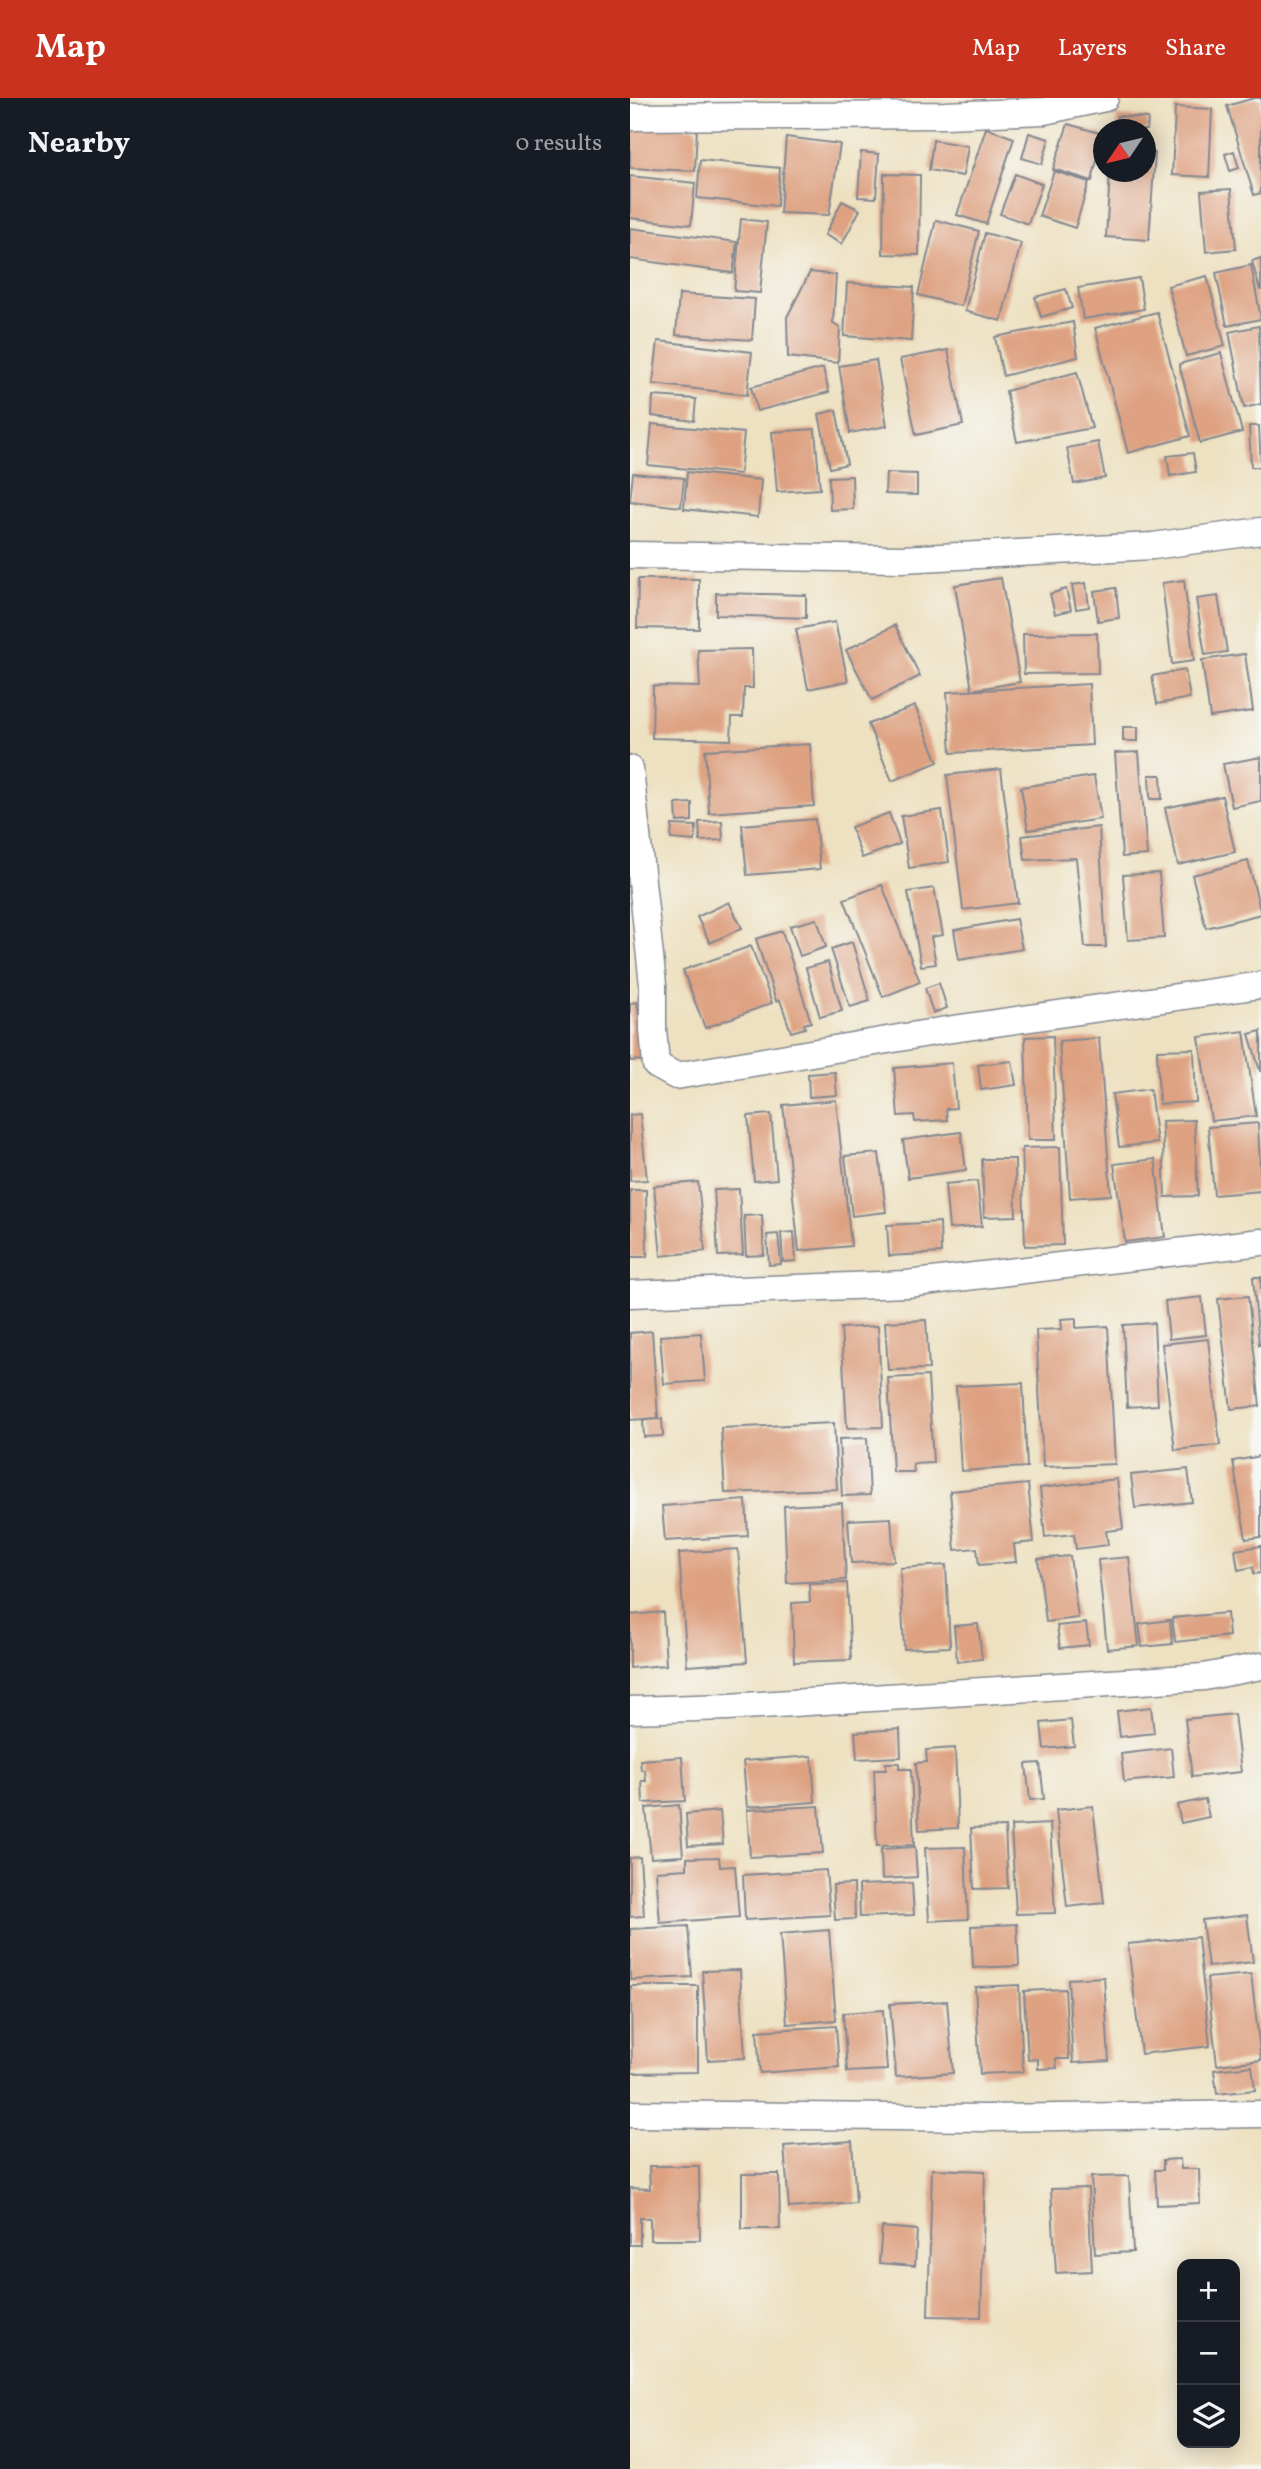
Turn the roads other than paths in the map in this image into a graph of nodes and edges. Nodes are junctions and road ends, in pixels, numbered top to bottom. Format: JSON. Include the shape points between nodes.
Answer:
{"nodes":[{"id":1,"x":1105,"y":98,"type":"edge"},
{"id":2,"x":630,"y":117,"type":"edge"},
{"id":3,"x":1261,"y":531,"type":"edge"},
{"id":4,"x":630,"y":555,"type":"edge"},
{"id":5,"x":630,"y":769,"type":"edge"},
{"id":6,"x":1261,"y":985,"type":"edge"},
{"id":7,"x":1261,"y":1242,"type":"edge"},
{"id":8,"x":630,"y":1294,"type":"edge"},
{"id":9,"x":1261,"y":1666,"type":"edge"},
{"id":10,"x":630,"y":1710,"type":"edge"},
{"id":11,"x":630,"y":2114,"type":"edge"},
{"id":12,"x":1261,"y":2114,"type":"edge"}],
"edges":[{"from":1,"to":2,"type":"street","via":[[1044,111],[946,115]]},
{"from":3,"to":4,"type":"street","via":[[1153,546],[902,559]]},
{"from":5,"to":6,"type":"street","via":[[653,985],[656,1065],[676,1076],[946,1030]]},
{"from":7,"to":8,"type":"street","via":[[907,1284]]},
{"from":9,"to":10,"type":"street","via":[[1204,1677]]},
{"from":11,"to":12,"type":"street","via":[[985,2118]]}]}
